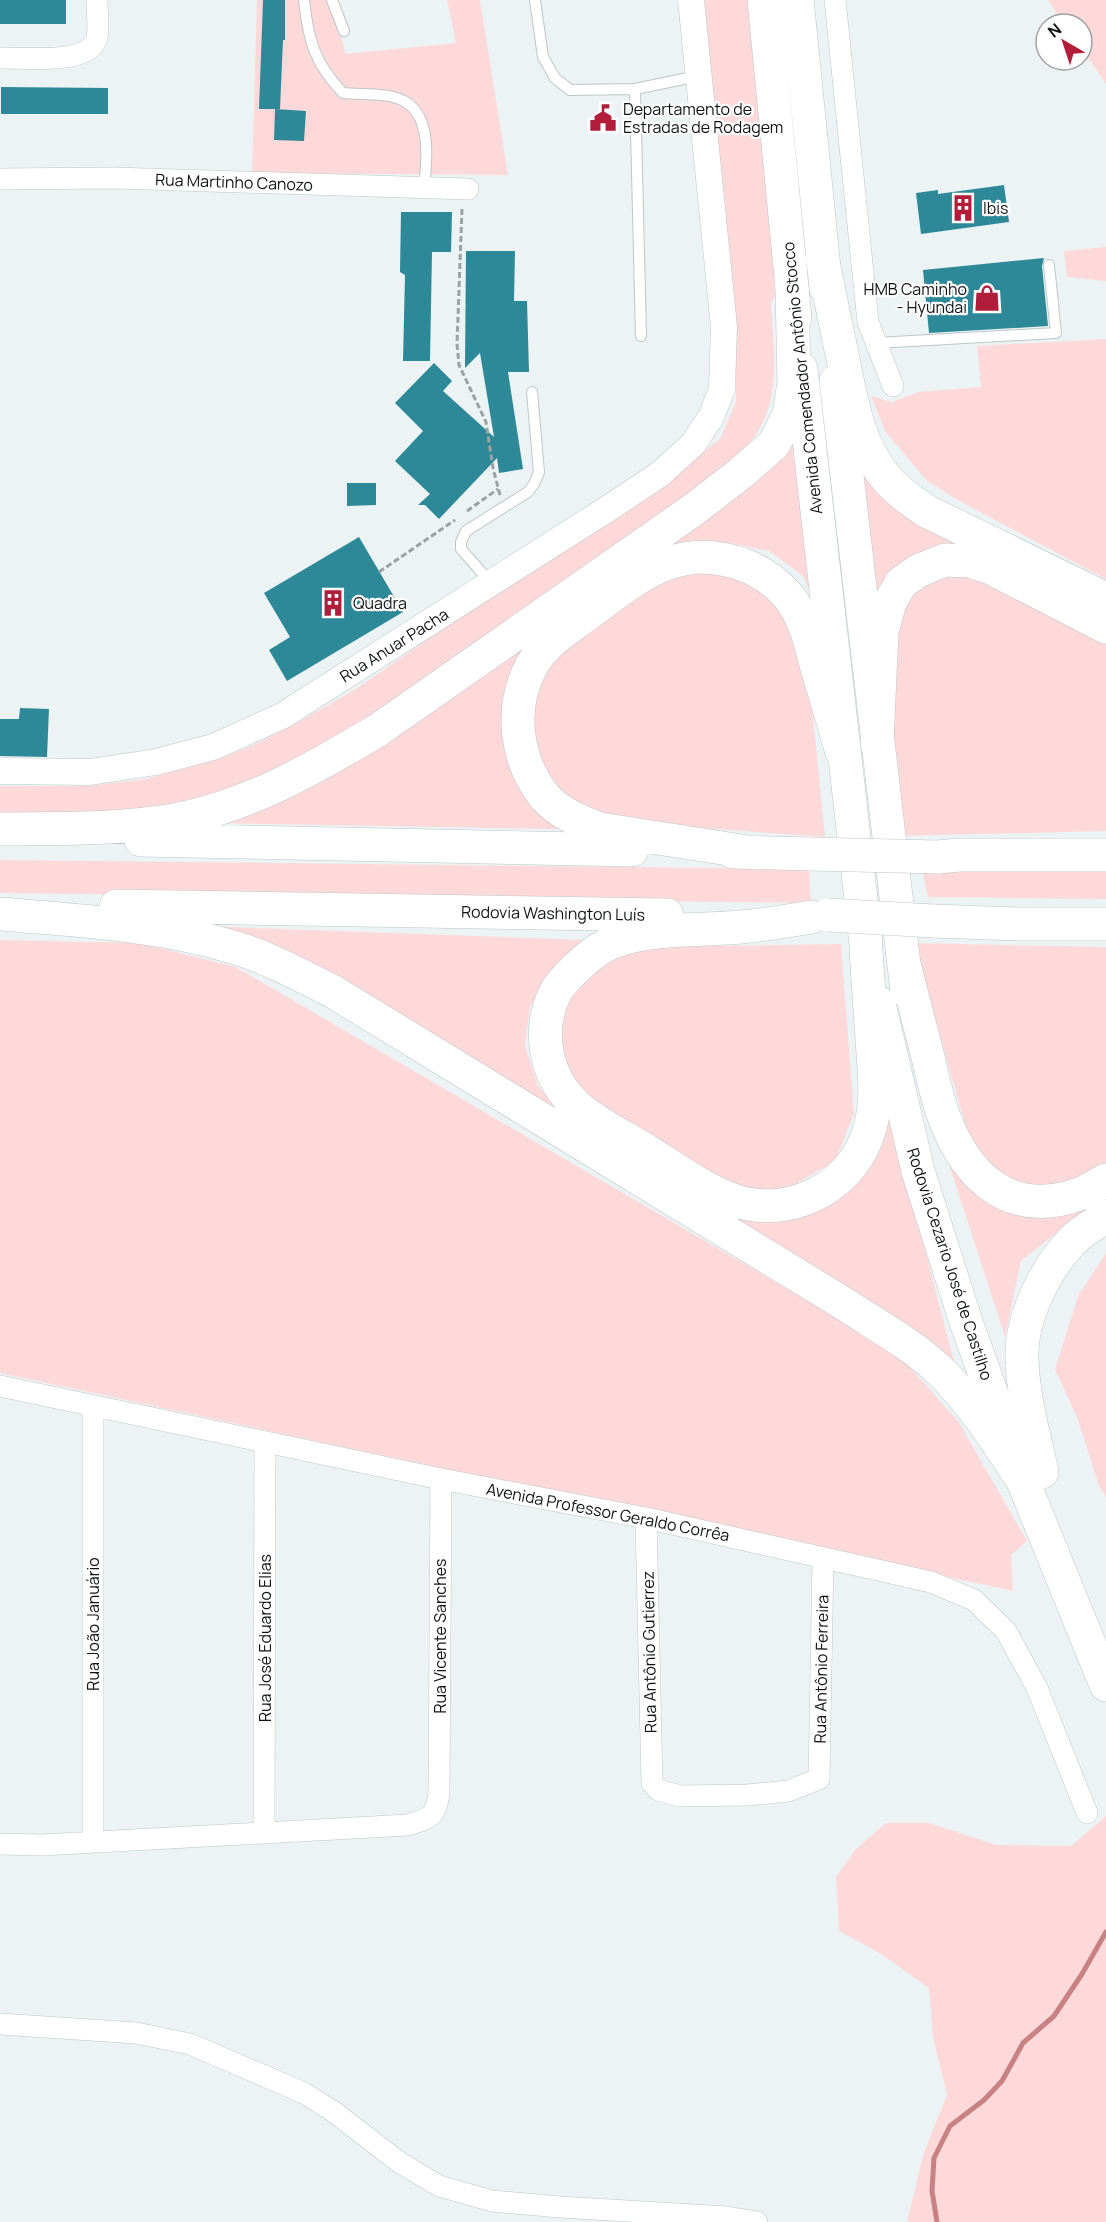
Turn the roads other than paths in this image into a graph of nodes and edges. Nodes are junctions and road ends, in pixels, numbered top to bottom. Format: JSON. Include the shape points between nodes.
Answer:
{"nodes":[{"id":1,"x":97,"y":0,"type":"edge"},
{"id":2,"x":304,"y":0,"type":"edge"},
{"id":3,"x":332,"y":0,"type":"edge"},
{"id":4,"x":535,"y":0,"type":"edge"},
{"id":5,"x":691,"y":0,"type":"edge"},
{"id":6,"x":764,"y":0,"type":"edge"},
{"id":7,"x":797,"y":0,"type":"edge"},
{"id":8,"x":835,"y":0,"type":"edge"},
{"id":9,"x":344,"y":31,"type":"dead end"},
{"id":10,"x":0,"y":58,"type":"edge"},
{"id":11,"x":698,"y":76,"type":"junction"},
{"id":12,"x":635,"y":89,"type":"junction"},
{"id":13,"x":0,"y":179,"type":"edge"},
{"id":14,"x":424,"y":187,"type":"junction"},
{"id":15,"x":465,"y":199,"type":"road end"},
{"id":16,"x":822,"y":258,"type":"junction"},
{"id":17,"x":1049,"y":265,"type":"dead end"},
{"id":18,"x":792,"y":289,"type":"junction"},
{"id":19,"x":640,"y":336,"type":"dead end"},
{"id":20,"x":876,"y":343,"type":"junction"},
{"id":21,"x":893,"y":386,"type":"dead end"},
{"id":22,"x":532,"y":392,"type":"dead end"},
{"id":23,"x":491,"y":583,"type":"junction"},
{"id":24,"x":1106,"y":599,"type":"edge"},
{"id":25,"x":1106,"y":627,"type":"edge"},
{"id":26,"x":877,"y":743,"type":"junction"},
{"id":27,"x":843,"y":755,"type":"junction"},
{"id":28,"x":0,"y":771,"type":"edge"},
{"id":29,"x":0,"y":829,"type":"edge"},
{"id":30,"x":0,"y":837,"type":"edge"},
{"id":31,"x":1106,"y":841,"type":"edge"},
{"id":32,"x":754,"y":853,"type":"junction"},
{"id":33,"x":1106,"y":855,"type":"edge"},
{"id":34,"x":949,"y":856,"type":"junction"},
{"id":35,"x":0,"y":904,"type":"edge"},
{"id":36,"x":0,"y":915,"type":"edge"},
{"id":37,"x":819,"y":916,"type":"junction"},
{"id":38,"x":1019,"y":924,"type":"junction"},
{"id":39,"x":1106,"y":924,"type":"edge"},
{"id":40,"x":1106,"y":931,"type":"edge"},
{"id":41,"x":866,"y":950,"type":"junction"},
{"id":42,"x":904,"y":964,"type":"junction"},
{"id":43,"x":1106,"y":1180,"type":"edge"},
{"id":44,"x":1106,"y":1216,"type":"edge"},
{"id":45,"x":0,"y":1386,"type":"edge"},
{"id":46,"x":93,"y":1406,"type":"junction"},
{"id":47,"x":265,"y":1443,"type":"junction"},
{"id":48,"x":1032,"y":1477,"type":"junction"},
{"id":49,"x":441,"y":1479,"type":"junction"},
{"id":50,"x":646,"y":1518,"type":"junction"},
{"id":51,"x":823,"y":1559,"type":"junction"},
{"id":52,"x":1106,"y":1629,"type":"edge"},
{"id":53,"x":1106,"y":1685,"type":"edge"},
{"id":54,"x":819,"y":1779,"type":"joint"},
{"id":55,"x":1087,"y":1813,"type":"dead end"},
{"id":56,"x":264,"y":1833,"type":"junction"},
{"id":57,"x":93,"y":1842,"type":"junction"},
{"id":58,"x":0,"y":1844,"type":"edge"},
{"id":59,"x":0,"y":2024,"type":"edge"},
{"id":60,"x":758,"y":2222,"type":"edge"}],
"edges":[{"from":1,"to":10,"type":"street","via":[[97,39],[86,52],[71,57]]},
{"from":2,"to":14,"type":"lane","via":[[306,26],[319,64],[329,78],[344,93],[403,101],[419,116],[427,150]]},
{"from":3,"to":9,"type":"lane"},
{"from":4,"to":12,"type":"lane","via":[[543,57],[555,78],[570,90]]},
{"from":5,"to":11,"type":"street","name":"Rua Anuar Pacha"},
{"from":6,"to":18,"type":"main road","name":"Avenida Comendador Antônio Stocco"},
{"from":7,"to":16,"type":"main road","name":"Avenida Comendador Antônio Stocco"},
{"from":8,"to":20,"type":"street","via":[[862,274],[868,322]]},
{"from":11,"to":12,"type":"lane"},
{"from":11,"to":23,"type":"street","name":"Rua Anuar Pacha","via":[[724,327],[722,389],[711,417],[693,444],[660,474]]},
{"from":12,"to":19,"type":"lane"},
{"from":13,"to":14,"type":"street","name":"Rua Martinho Canozo","via":[[114,178]]},
{"from":14,"to":15,"type":"street","name":"Rua Martinho Canozo"},
{"from":16,"to":24,"type":"main road","via":[[861,435],[887,479],[926,511]]},
{"from":16,"to":26,"type":"main road","name":"Avenida Comendador Antônio Stocco"},
{"from":17,"to":20,"type":"lane","via":[[1056,333]]},
{"from":18,"to":27,"type":"main road","name":"Avenida Comendador Antônio Stocco"},
{"from":18,"to":29,"type":"main road","via":[[794,383],[789,415],[774,444],[693,510],[378,730],[278,784],[175,820]]},
{"from":20,"to":21,"type":"street"},
{"from":22,"to":23,"type":"lane","via":[[539,472],[534,484],[528,492],[466,531],[460,542],[461,549]]},
{"from":23,"to":28,"type":"street","name":"Rua Anuar Pacha","via":[[282,716],[213,747],[156,762],[90,772]]},
{"from":25,"to":26,"type":"main road","via":[[970,561],[945,560],[918,571],[901,583],[890,602],[882,631]]},
{"from":26,"to":42,"type":"main road","name":"Rodovia Cezario José de Castilho"},
{"from":27,"to":32,"type":"main road","via":[[806,629],[793,603],[774,582],[752,568],[725,558],[694,556],[666,562],[640,576],[551,641],[524,682],[518,730],[531,775],[546,798],[581,822],[600,829]]},
{"from":27,"to":41,"type":"main road","name":"Rodovia Cezario José de Castilho"},
{"from":30,"to":32,"type":"main road"},
{"from":31,"to":34,"type":"main road"},
{"from":32,"to":34,"type":"main road","bridge":true},
{"from":33,"to":34,"type":"main road"},
{"from":35,"to":37,"type":"main road","name":"Rodovia Washington Luís"},
{"from":36,"to":48,"type":"main road","via":[[107,923],[191,936],[237,948],[332,991],[910,1347],[940,1371]]},
{"from":37,"to":38,"type":"main road","name":"Rodovia Washington Luís","bridge":true},
{"from":37,"to":41,"type":"main road","via":[[628,937],[599,950],[556,992],[547,1017],[544,1042],[556,1081],[580,1109],[733,1200],[774,1206],[815,1196],[842,1178],[856,1159],[875,1109]]},
{"from":38,"to":39,"type":"main road","name":"Rodovia Washington Luís"},
{"from":38,"to":40,"type":"main road"},
{"from":41,"to":48,"type":"main road","name":"Rodovia Cezario José de Castilho","via":[[918,1171],[965,1319]]},
{"from":42,"to":43,"type":"main road","via":[[942,1114],[958,1150],[979,1176],[997,1191],[1029,1201],[1082,1193]]},
{"from":42,"to":48,"type":"main road","name":"Rodovia Cezario José de Castilho","via":[[920,1086],[933,1149]]},
{"from":44,"to":48,"type":"main road","via":[[1073,1239],[1046,1274],[1029,1315],[1021,1356]]},
{"from":45,"to":46,"type":"street","name":"Avenida Professor Geraldo Corrêa"},
{"from":46,"to":47,"type":"street","name":"Avenida Professor Geraldo Corrêa"},
{"from":46,"to":57,"type":"street","name":"Rua João Januário"},
{"from":47,"to":49,"type":"street","name":"Avenida Professor Geraldo Corrêa"},
{"from":47,"to":56,"type":"street","name":"Rua José Eduardo Elias"},
{"from":48,"to":52,"type":"main road","name":"Rodovia Cezario José de Castilho"},
{"from":48,"to":53,"type":"main road","name":"Rodovia Cezario José de Castilho"},
{"from":49,"to":50,"type":"street","name":"Avenida Professor Geraldo Corrêa"},
{"from":49,"to":56,"type":"street","name":"Rua Vicente Sanches","via":[[437,1810],[429,1818],[408,1825]]},
{"from":50,"to":51,"type":"street","name":"Avenida Professor Geraldo Corrêa"},
{"from":50,"to":54,"type":"street","name":"Rua Antônio Gutierrez","via":[[654,1786],[681,1796],[748,1795],[788,1791]]},
{"from":51,"to":54,"type":"street","name":"Rua Antônio Ferreira"},
{"from":51,"to":55,"type":"street","name":"Avenida Professor Geraldo Corrêa","via":[[931,1582],[974,1600],[1006,1631],[1037,1688]]},
{"from":56,"to":57,"type":"street"},
{"from":57,"to":58,"type":"street"},
{"from":59,"to":60,"type":"street","via":[[136,2032],[190,2044],[304,2093],[439,2186],[492,2201]]}]}
